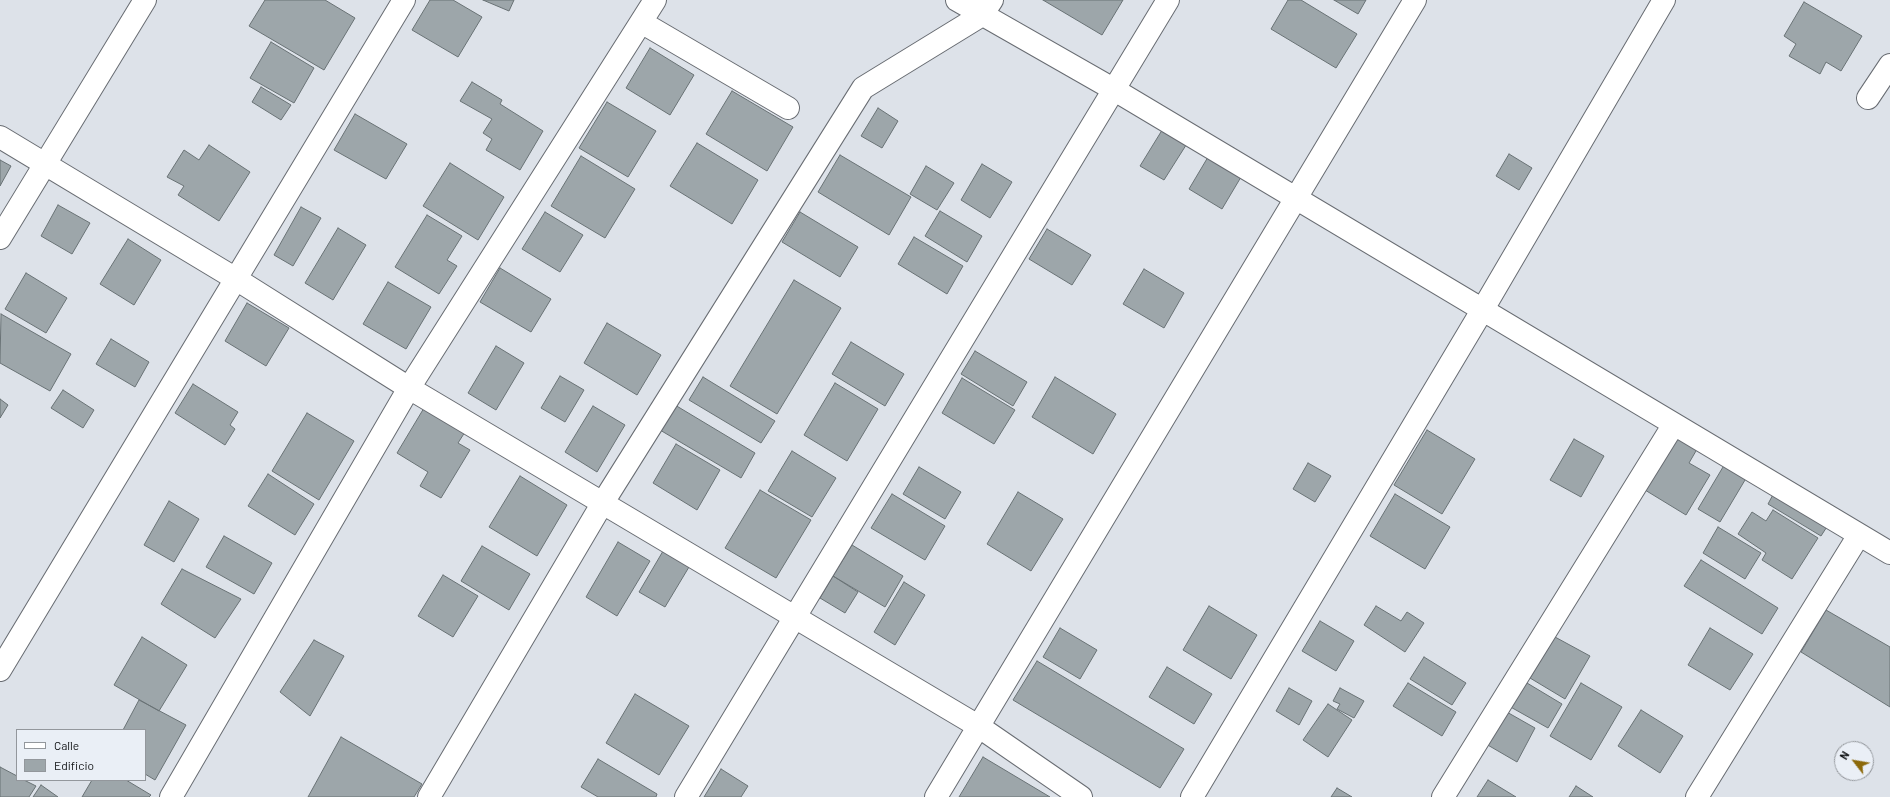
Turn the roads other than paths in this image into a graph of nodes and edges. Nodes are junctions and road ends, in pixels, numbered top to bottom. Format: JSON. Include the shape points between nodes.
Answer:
{"nodes":[{"id":1,"x":146,"y":0,"type":"edge"},
{"id":2,"x":404,"y":0,"type":"edge"},
{"id":3,"x":655,"y":0,"type":"edge"},
{"id":4,"x":957,"y":0,"type":"edge"},
{"id":5,"x":1168,"y":0,"type":"edge"},
{"id":6,"x":1414,"y":0,"type":"edge"},
{"id":7,"x":1664,"y":0,"type":"edge"},
{"id":8,"x":987,"y":8,"type":"edge"},
{"id":9,"x":641,"y":22,"type":"junction"},
{"id":10,"x":1890,"y":65,"type":"edge"},
{"id":11,"x":1113,"y":89,"type":"junction"},
{"id":12,"x":1868,"y":98,"type":"dead end"},
{"id":13,"x":788,"y":108,"type":"dead end"},
{"id":14,"x":0,"y":137,"type":"edge"},
{"id":15,"x":45,"y":164,"type":"junction"},
{"id":16,"x":1297,"y":198,"type":"junction"},
{"id":17,"x":0,"y":238,"type":"edge"},
{"id":18,"x":236,"y":279,"type":"junction"},
{"id":19,"x":1483,"y":309,"type":"junction"},
{"id":20,"x":409,"y":388,"type":"junction"},
{"id":21,"x":1674,"y":424,"type":"junction"},
{"id":22,"x":602,"y":504,"type":"junction"},
{"id":23,"x":1859,"y":535,"type":"junction"},
{"id":24,"x":1890,"y":553,"type":"edge"},
{"id":25,"x":795,"y":618,"type":"junction"},
{"id":26,"x":0,"y":670,"type":"edge"},
{"id":27,"x":978,"y":726,"type":"junction"},
{"id":28,"x":171,"y":797,"type":"edge"},
{"id":29,"x":429,"y":797,"type":"edge"},
{"id":30,"x":686,"y":797,"type":"edge"},
{"id":31,"x":936,"y":797,"type":"edge"},
{"id":32,"x":1082,"y":797,"type":"edge"},
{"id":33,"x":1192,"y":797,"type":"edge"},
{"id":34,"x":1443,"y":797,"type":"edge"},
{"id":35,"x":1697,"y":797,"type":"edge"}],
"edges":[{"from":1,"to":15,"type":"street"},
{"from":2,"to":18,"type":"street"},
{"from":3,"to":9,"type":"street"},
{"from":4,"to":8,"type":"street"},
{"from":5,"to":11,"type":"street"},
{"from":6,"to":16,"type":"street"},
{"from":7,"to":19,"type":"street"},
{"from":8,"to":11,"type":"street"},
{"from":8,"to":22,"type":"street","via":[[863,88]]},
{"from":9,"to":13,"type":"street"},
{"from":9,"to":20,"type":"street"},
{"from":10,"to":12,"type":"street"},
{"from":11,"to":16,"type":"street"},
{"from":11,"to":25,"type":"street"},
{"from":14,"to":15,"type":"street"},
{"from":15,"to":17,"type":"street"},
{"from":15,"to":18,"type":"street"},
{"from":16,"to":19,"type":"street"},
{"from":16,"to":27,"type":"street"},
{"from":18,"to":20,"type":"street"},
{"from":18,"to":26,"type":"street"},
{"from":19,"to":21,"type":"street"},
{"from":19,"to":33,"type":"street"},
{"from":20,"to":22,"type":"street"},
{"from":20,"to":28,"type":"street"},
{"from":21,"to":23,"type":"street"},
{"from":21,"to":34,"type":"street"},
{"from":22,"to":25,"type":"street"},
{"from":22,"to":29,"type":"street"},
{"from":23,"to":24,"type":"street"},
{"from":23,"to":35,"type":"street"},
{"from":25,"to":27,"type":"street"},
{"from":25,"to":30,"type":"street"},
{"from":27,"to":31,"type":"street"},
{"from":27,"to":32,"type":"street"}]}
